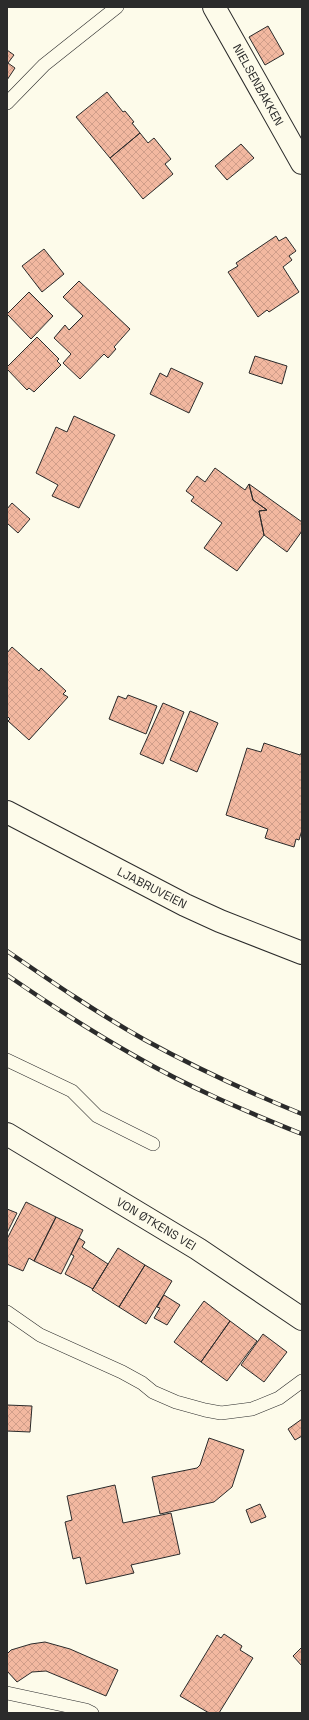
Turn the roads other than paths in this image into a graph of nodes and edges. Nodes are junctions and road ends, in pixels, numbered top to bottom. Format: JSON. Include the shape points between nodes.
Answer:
{"nodes":[{"id":1,"x":117,"y":7,"type":"edge"},
{"id":2,"x":214,"y":7,"type":"edge"},
{"id":3,"x":7,"y":103,"type":"edge"},
{"id":4,"x":302,"y":163,"type":"edge"},
{"id":5,"x":7,"y":812,"type":"edge"},
{"id":6,"x":302,"y":953,"type":"edge"},
{"id":7,"x":7,"y":1060,"type":"edge"},
{"id":8,"x":7,"y":1134,"type":"edge"},
{"id":9,"x":153,"y":1144,"type":"dead end"},
{"id":10,"x":7,"y":1312,"type":"edge"},
{"id":11,"x":302,"y":1319,"type":"edge"},
{"id":12,"x":302,"y":1381,"type":"edge"},
{"id":13,"x":7,"y":1693,"type":"edge"},
{"id":14,"x":92,"y":1713,"type":"edge"}],
"edges":[{"from":1,"to":3,"type":"lane","via":[[44,65]]},
{"from":2,"to":4,"type":"street","name":"NIELSENBAKKEN"},
{"from":5,"to":6,"type":"street","name":"LJABRUVEIEN","via":[[192,908]]},
{"from":7,"to":9,"type":"lane","via":[[72,1091],[97,1116]]},
{"from":8,"to":11,"type":"street","name":"VON ØTKENS VEI","via":[[198,1249]]},
{"from":10,"to":12,"type":"lane","via":[[40,1335],[122,1372],[153,1392],[205,1410],[221,1413],[252,1409],[279,1398]]},
{"from":13,"to":14,"type":"lane"}]}
